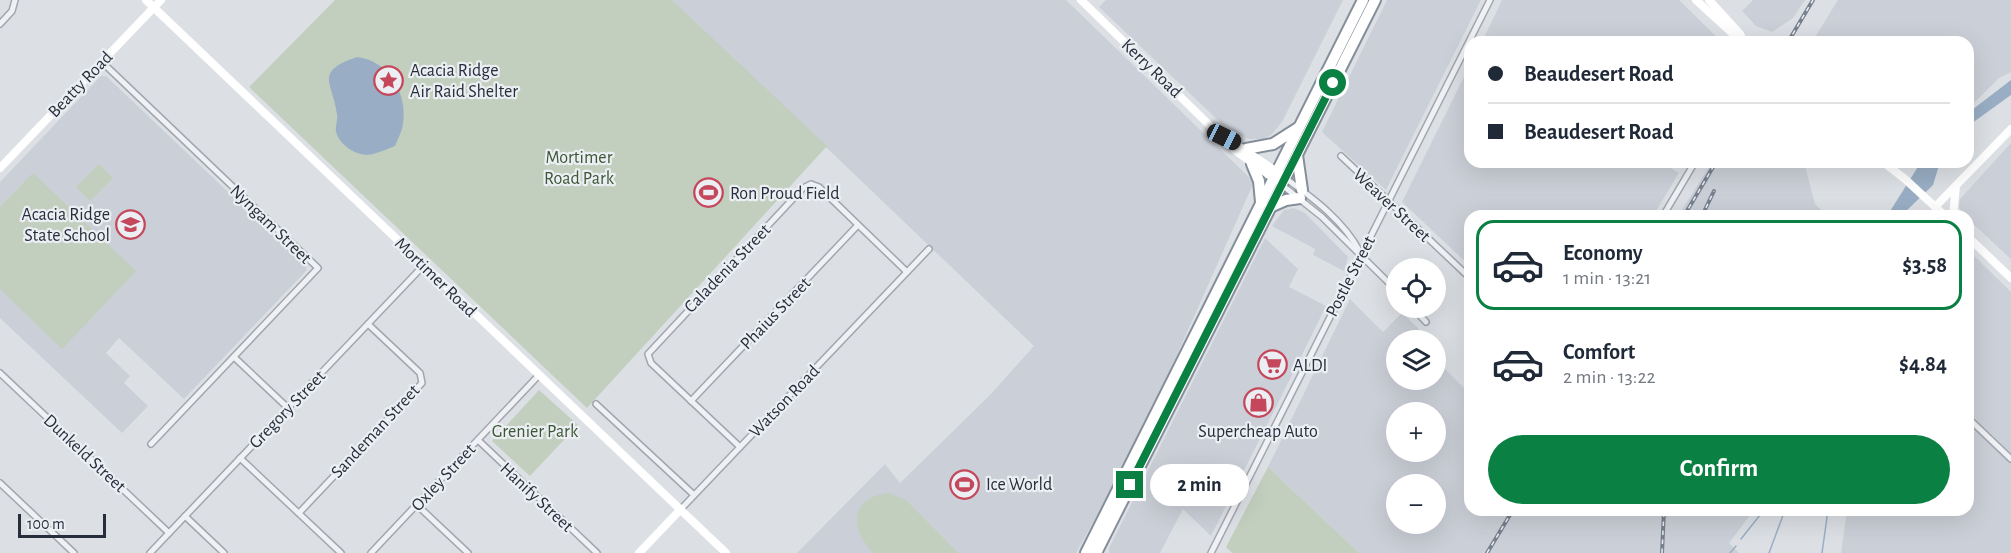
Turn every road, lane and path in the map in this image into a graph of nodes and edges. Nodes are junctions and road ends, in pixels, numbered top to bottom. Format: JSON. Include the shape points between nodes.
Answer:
{"nodes":[{"id":1,"x":146,"y":0,"type":"edge"},
{"id":2,"x":161,"y":0,"type":"edge"},
{"id":3,"x":1081,"y":0,"type":"edge"},
{"id":4,"x":1363,"y":0,"type":"edge"},
{"id":5,"x":1375,"y":0,"type":"edge"},
{"id":6,"x":1490,"y":0,"type":"edge"},
{"id":7,"x":1696,"y":0,"type":"edge"},
{"id":8,"x":1709,"y":0,"type":"edge"},
{"id":9,"x":15,"y":2,"type":"edge"},
{"id":10,"x":154,"y":8,"type":"junction"},
{"id":11,"x":0,"y":24,"type":"edge"},
{"id":12,"x":1472,"y":36,"type":"edge"},
{"id":13,"x":1736,"y":36,"type":"edge"},
{"id":14,"x":1741,"y":36,"type":"edge"},
{"id":15,"x":1464,"y":52,"type":"edge"},
{"id":16,"x":102,"y":62,"type":"junction"},
{"id":17,"x":1298,"y":128,"type":"junction"},
{"id":18,"x":2011,"y":129,"type":"edge"},
{"id":19,"x":1224,"y":137,"type":"junction"},
{"id":20,"x":1246,"y":149,"type":"junction"},
{"id":21,"x":1297,"y":155,"type":"junction"},
{"id":22,"x":1341,"y":156,"type":"dead end"},
{"id":23,"x":1252,"y":164,"type":"junction"},
{"id":24,"x":1974,"y":167,"type":"edge"},
{"id":25,"x":0,"y":168,"type":"edge"},
{"id":26,"x":1691,"y":168,"type":"edge"},
{"id":27,"x":1891,"y":168,"type":"edge"},
{"id":28,"x":1973,"y":168,"type":"edge"},
{"id":29,"x":1279,"y":178,"type":"junction"},
{"id":30,"x":1956,"y":186,"type":"junction"},
{"id":31,"x":1301,"y":194,"type":"junction"},
{"id":32,"x":1389,"y":202,"type":"junction"},
{"id":33,"x":1266,"y":205,"type":"junction"},
{"id":34,"x":1935,"y":207,"type":"junction"},
{"id":35,"x":1667,"y":210,"type":"edge"},
{"id":36,"x":1938,"y":210,"type":"edge"},
{"id":37,"x":1954,"y":210,"type":"edge"},
{"id":38,"x":858,"y":225,"type":"junction"},
{"id":39,"x":1974,"y":243,"type":"edge"},
{"id":40,"x":929,"y":249,"type":"dead end"},
{"id":41,"x":1361,"y":253,"type":"junction"},
{"id":42,"x":424,"y":265,"type":"junction"},
{"id":43,"x":907,"y":272,"type":"junction"},
{"id":44,"x":1464,"y":272,"type":"edge"},
{"id":45,"x":2011,"y":278,"type":"edge"},
{"id":46,"x":1386,"y":279,"type":"edge"},
{"id":47,"x":1422,"y":318,"type":"edge"},
{"id":48,"x":1426,"y":322,"type":"dead end"},
{"id":49,"x":368,"y":324,"type":"junction"},
{"id":50,"x":234,"y":357,"type":"junction"},
{"id":51,"x":0,"y":373,"type":"edge"},
{"id":52,"x":539,"y":375,"type":"junction"},
{"id":53,"x":691,"y":401,"type":"junction"},
{"id":54,"x":596,"y":404,"type":"dead end"},
{"id":55,"x":288,"y":408,"type":"junction"},
{"id":56,"x":1974,"y":424,"type":"edge"},
{"id":57,"x":478,"y":440,"type":"junction"},
{"id":58,"x":151,"y":444,"type":"dead end"},
{"id":59,"x":740,"y":447,"type":"junction"},
{"id":60,"x":240,"y":458,"type":"junction"},
{"id":61,"x":2011,"y":459,"type":"edge"},
{"id":62,"x":0,"y":483,"type":"edge"},
{"id":63,"x":694,"y":495,"type":"junction"},
{"id":64,"x":417,"y":505,"type":"junction"},
{"id":65,"x":681,"y":509,"type":"junction"},
{"id":66,"x":299,"y":513,"type":"junction"},
{"id":67,"x":185,"y":516,"type":"junction"},
{"id":68,"x":169,"y":533,"type":"junction"},
{"id":69,"x":74,"y":553,"type":"edge"},
{"id":70,"x":150,"y":553,"type":"edge"},
{"id":71,"x":224,"y":553,"type":"edge"},
{"id":72,"x":341,"y":553,"type":"edge"},
{"id":73,"x":371,"y":553,"type":"edge"},
{"id":74,"x":468,"y":553,"type":"edge"},
{"id":75,"x":597,"y":553,"type":"edge"},
{"id":76,"x":639,"y":553,"type":"edge"},
{"id":77,"x":726,"y":553,"type":"edge"},
{"id":78,"x":1086,"y":553,"type":"edge"},
{"id":79,"x":1096,"y":553,"type":"edge"},
{"id":80,"x":1211,"y":553,"type":"edge"}],
"edges":[{"from":1,"to":10,"type":"main road","name":"Mortimer Road"},
{"from":2,"to":10,"type":"main road","name":"Beatty Road"},
{"from":3,"to":19,"type":"main road","name":"Kerry Road"},
{"from":4,"to":17,"type":"highway"},
{"from":5,"to":21,"type":"highway"},
{"from":6,"to":12,"type":"street","name":"Postle Street"},
{"from":7,"to":13,"type":"main road"},
{"from":8,"to":14,"type":"main road"},
{"from":9,"to":11,"type":"street"},
{"from":10,"to":16,"type":"main road","name":"Beatty Road"},
{"from":10,"to":42,"type":"main road","name":"Mortimer Road"},
{"from":15,"to":32,"type":"street","name":"Postle Street"},
{"from":16,"to":25,"type":"main road","name":"Beatty Road"},
{"from":16,"to":50,"type":"street","name":"Nyngam Street","via":[[318,268]]},
{"from":17,"to":20,"type":"highway","via":[[1274,144]]},
{"from":17,"to":29,"type":"highway"},
{"from":18,"to":24,"type":"main road"},
{"from":19,"to":20,"type":"main road","name":"Kerry Road"},
{"from":19,"to":23,"type":"main road","name":"Kerry Road"},
{"from":20,"to":29,"type":"main road","name":"Kerry Road"},
{"from":21,"to":29,"type":"highway"},
{"from":21,"to":31,"type":"highway"},
{"from":22,"to":32,"type":"street","name":"Weaver Street"},
{"from":23,"to":29,"type":"main road","name":"Kerry Road"},
{"from":23,"to":33,"type":"highway"},
{"from":26,"to":35,"type":"street"},
{"from":27,"to":34,"type":"main road"},
{"from":28,"to":30,"type":"main road"},
{"from":29,"to":31,"type":"street","name":"Kerry Road"},
{"from":29,"to":33,"type":"highway"},
{"from":30,"to":34,"type":"main road"},
{"from":30,"to":37,"type":"main road"},
{"from":31,"to":33,"type":"highway"},
{"from":31,"to":41,"type":"street","name":"Kerry Road"},
{"from":32,"to":41,"type":"street","name":"Postle Street"},
{"from":32,"to":44,"type":"street","name":"Weaver Street"},
{"from":33,"to":78,"type":"highway"},
{"from":33,"to":79,"type":"highway"},
{"from":34,"to":36,"type":"main road"},
{"from":38,"to":43,"type":"street"},
{"from":38,"to":53,"type":"street","name":"Phaius Street"},
{"from":38,"to":53,"type":"street","name":"Caladenia Street","via":[[819,187],[811,184],[803,188],[650,350],[651,363]]},
{"from":39,"to":45,"type":"main road"},
{"from":40,"to":43,"type":"street","name":"Watson Road"},
{"from":41,"to":46,"type":"street","name":"Kerry Road"},
{"from":41,"to":80,"type":"street","name":"Postle Street"},
{"from":42,"to":49,"type":"street","name":"Gregory Street"},
{"from":42,"to":52,"type":"main road","name":"Mortimer Road"},
{"from":43,"to":59,"type":"street","name":"Watson Road"},
{"from":47,"to":48,"type":"street"},
{"from":49,"to":55,"type":"street","name":"Gregory Street"},
{"from":49,"to":66,"type":"street","name":"Sandeman Street","via":[[420,373],[422,383]]},
{"from":50,"to":55,"type":"street"},
{"from":50,"to":58,"type":"street","name":"Nyngam Street"},
{"from":51,"to":68,"type":"street","name":"Dunkeld Street"},
{"from":52,"to":57,"type":"street","name":"Oxley Street"},
{"from":52,"to":65,"type":"main road","name":"Mortimer Road"},
{"from":53,"to":59,"type":"street"},
{"from":54,"to":63,"type":"street"},
{"from":55,"to":60,"type":"street","name":"Gregory Street"},
{"from":56,"to":61,"type":"street"},
{"from":57,"to":64,"type":"street","name":"Oxley Street"},
{"from":57,"to":75,"type":"street","name":"Hanify Street"},
{"from":59,"to":63,"type":"street","name":"Watson Road"},
{"from":60,"to":66,"type":"street"},
{"from":60,"to":67,"type":"street","name":"Gregory Street"},
{"from":62,"to":69,"type":"street"},
{"from":63,"to":65,"type":"street","name":"Watson Road"},
{"from":64,"to":73,"type":"street","name":"Oxley Street"},
{"from":64,"to":74,"type":"street"},
{"from":65,"to":76,"type":"main road","name":"Watson Road"},
{"from":65,"to":77,"type":"main road","name":"Mortimer Road"},
{"from":66,"to":72,"type":"street"},
{"from":67,"to":68,"type":"street","name":"Gregory Street"},
{"from":67,"to":71,"type":"street"},
{"from":68,"to":70,"type":"street","name":"Gregory Street"}]}
